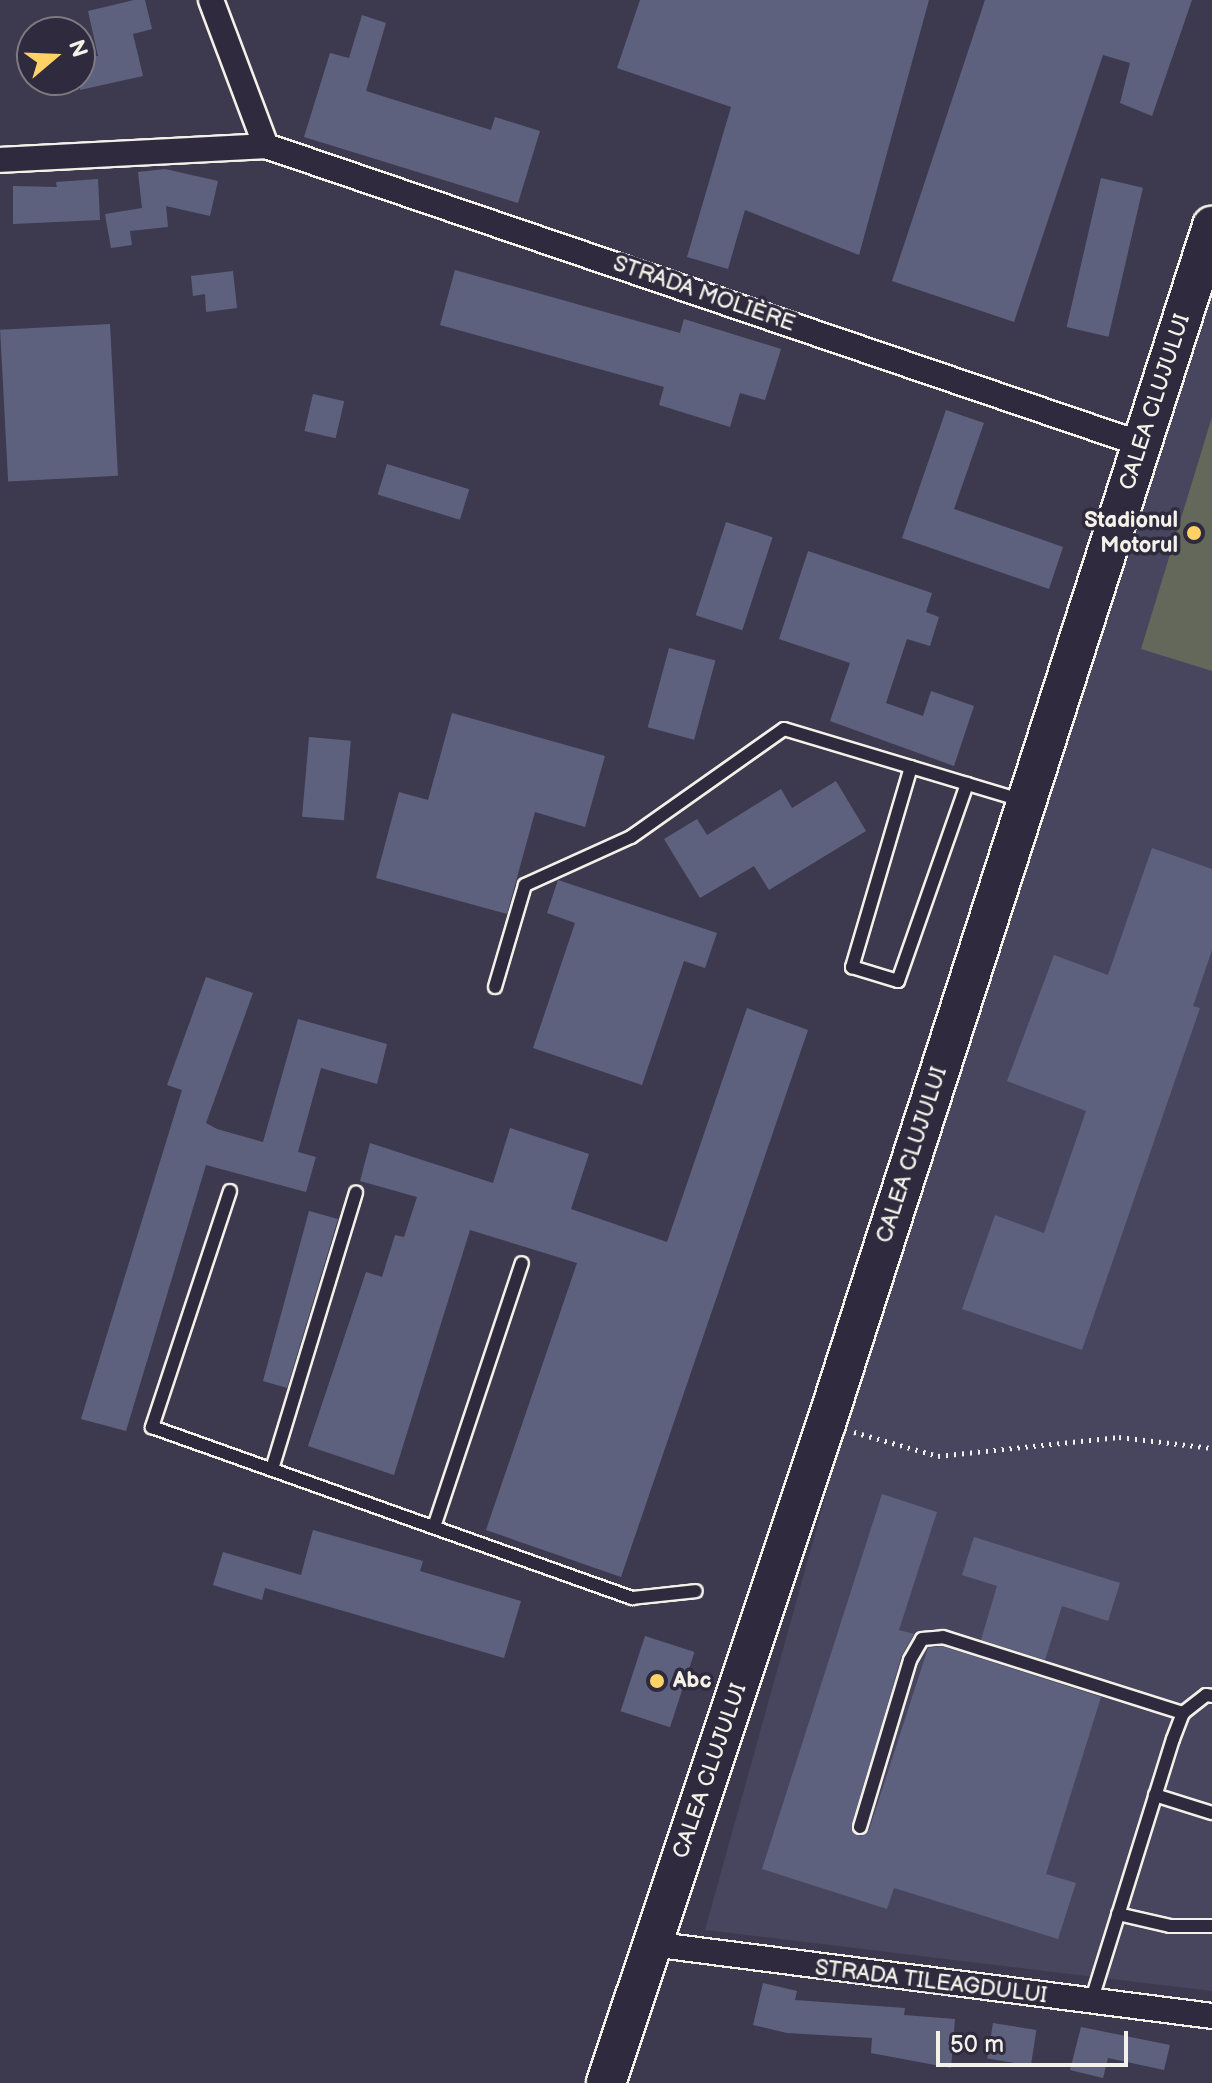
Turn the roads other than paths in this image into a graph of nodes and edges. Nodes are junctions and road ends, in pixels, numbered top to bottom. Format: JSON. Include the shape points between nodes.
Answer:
{"nodes":[{"id":1,"x":211,"y":0,"type":"edge"},
{"id":2,"x":266,"y":146,"type":"junction"},
{"id":3,"x":0,"y":160,"type":"edge"},
{"id":4,"x":1212,"y":226,"type":"edge"},
{"id":5,"x":1141,"y":444,"type":"junction"},
{"id":6,"x":911,"y":767,"type":"junction"},
{"id":7,"x":967,"y":784,"type":"junction"},
{"id":8,"x":1028,"y":802,"type":"junction"},
{"id":9,"x":495,"y":987,"type":"dead end"},
{"id":10,"x":230,"y":1191,"type":"dead end"},
{"id":11,"x":356,"y":1192,"type":"dead end"},
{"id":12,"x":522,"y":1263,"type":"dead end"},
{"id":13,"x":272,"y":1469,"type":"junction"},
{"id":14,"x":434,"y":1527,"type":"junction"},
{"id":15,"x":696,"y":1591,"type":"dead end"},
{"id":16,"x":1212,"y":1696,"type":"edge"},
{"id":17,"x":1183,"y":1713,"type":"junction"},
{"id":18,"x":1155,"y":1795,"type":"junction"},
{"id":19,"x":1212,"y":1813,"type":"edge"},
{"id":20,"x":860,"y":1827,"type":"dead end"},
{"id":21,"x":1118,"y":1914,"type":"junction"},
{"id":22,"x":1212,"y":1926,"type":"edge"},
{"id":23,"x":651,"y":1944,"type":"junction"},
{"id":24,"x":1091,"y":2002,"type":"junction"},
{"id":25,"x":1212,"y":2016,"type":"edge"},
{"id":26,"x":606,"y":2083,"type":"edge"}],
"edges":[{"from":1,"to":2,"type":"street"},
{"from":2,"to":3,"type":"street","name":"STRADA MOLIÈRE"},
{"from":2,"to":5,"type":"street","name":"STRADA MOLIÈRE"},
{"from":4,"to":5,"type":"main road","name":"CALEA CLUJULUI"},
{"from":5,"to":8,"type":"main road","name":"CALEA CLUJULUI"},
{"from":6,"to":7,"type":"lane"},
{"from":6,"to":7,"type":"lane","via":[[852,967],[898,981]]},
{"from":6,"to":9,"type":"lane","via":[[784,729],[631,837],[525,885]]},
{"from":7,"to":8,"type":"lane"},
{"from":8,"to":23,"type":"main road","name":"CALEA CLUJULUI"},
{"from":10,"to":13,"type":"lane","via":[[152,1427]]},
{"from":11,"to":13,"type":"lane"},
{"from":12,"to":14,"type":"lane"},
{"from":13,"to":14,"type":"lane"},
{"from":14,"to":15,"type":"lane","via":[[632,1598]]},
{"from":16,"to":17,"type":"lane"},
{"from":17,"to":18,"type":"lane"},
{"from":17,"to":20,"type":"lane","via":[[943,1637],[922,1639],[910,1660]]},
{"from":18,"to":19,"type":"lane"},
{"from":18,"to":21,"type":"lane"},
{"from":21,"to":22,"type":"lane","via":[[1170,1926]]},
{"from":21,"to":24,"type":"lane"},
{"from":23,"to":24,"type":"street","name":"STRADA TILEAGDULUI"},
{"from":23,"to":26,"type":"main road","name":"CALEA CLUJULUI"},
{"from":24,"to":25,"type":"street","name":"STRADA TILEAGDULUI"}]}
